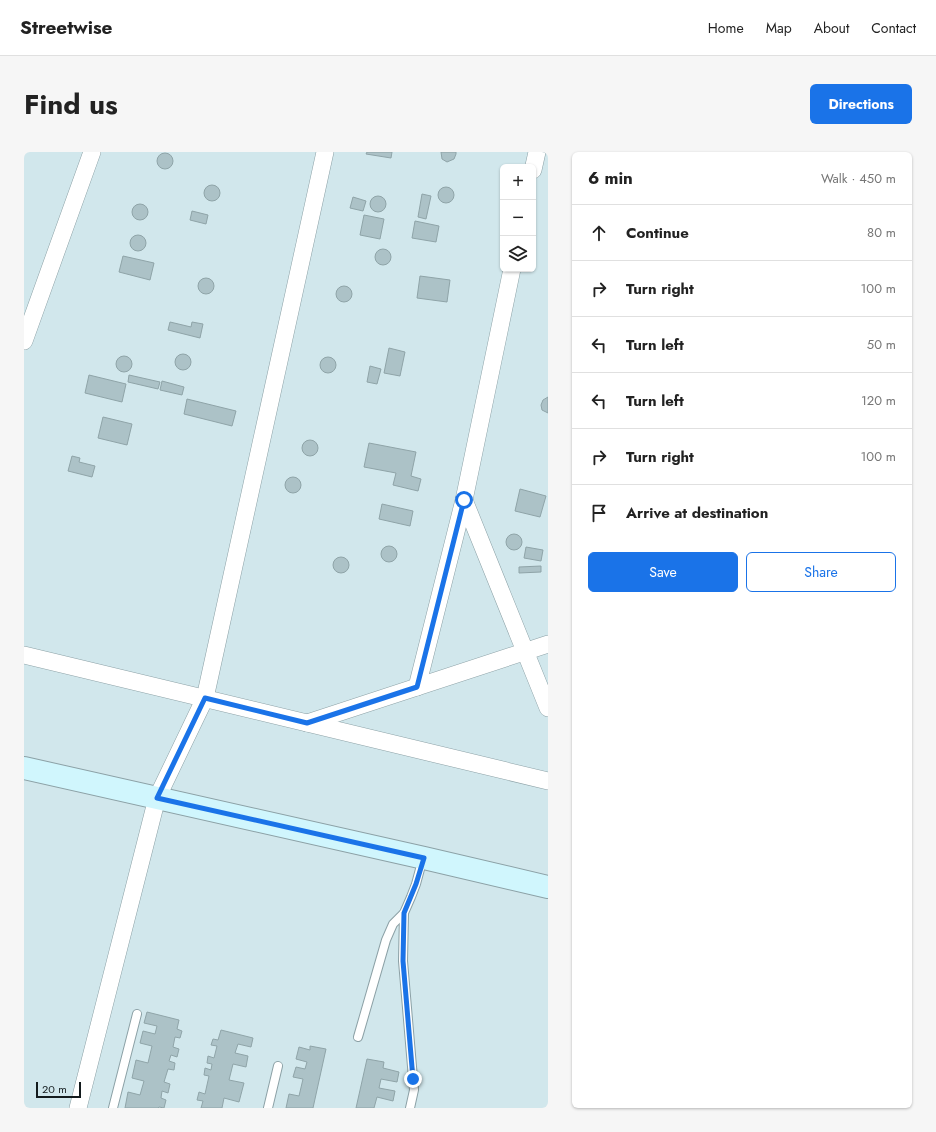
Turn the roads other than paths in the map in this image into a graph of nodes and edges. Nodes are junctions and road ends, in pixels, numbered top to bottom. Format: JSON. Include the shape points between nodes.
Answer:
{"nodes":[{"id":1,"x":92,"y":152,"type":"edge"},
{"id":2,"x":325,"y":152,"type":"edge"},
{"id":3,"x":537,"y":152,"type":"edge"},
{"id":4,"x":534,"y":164,"type":"edge"},
{"id":5,"x":511,"y":272,"type":"edge"},
{"id":6,"x":24,"y":341,"type":"edge"},
{"id":7,"x":464,"y":500,"type":"junction"},
{"id":8,"x":548,"y":644,"type":"edge"},
{"id":9,"x":525,"y":652,"type":"junction"},
{"id":10,"x":24,"y":655,"type":"edge"},
{"id":11,"x":417,"y":687,"type":"junction"},
{"id":12,"x":205,"y":698,"type":"junction"},
{"id":13,"x":548,"y":708,"type":"edge"},
{"id":14,"x":307,"y":723,"type":"junction"},
{"id":15,"x":24,"y":768,"type":"edge"},
{"id":16,"x":548,"y":780,"type":"edge"},
{"id":17,"x":157,"y":798,"type":"junction"},
{"id":18,"x":424,"y":858,"type":"junction"},
{"id":19,"x":548,"y":888,"type":"edge"},
{"id":20,"x":404,"y":913,"type":"junction"},
{"id":21,"x":137,"y":1014,"type":"dead end"},
{"id":22,"x":358,"y":1037,"type":"dead end"},
{"id":23,"x":278,"y":1066,"type":"dead end"},
{"id":24,"x":78,"y":1108,"type":"edge"},
{"id":25,"x":113,"y":1108,"type":"edge"},
{"id":26,"x":268,"y":1108,"type":"edge"},
{"id":27,"x":410,"y":1108,"type":"edge"}],
"edges":[{"from":1,"to":6,"type":"street"},
{"from":2,"to":12,"type":"street"},
{"from":3,"to":4,"type":"street"},
{"from":5,"to":7,"type":"street"},
{"from":7,"to":9,"type":"street"},
{"from":7,"to":11,"type":"street"},
{"from":8,"to":9,"type":"street"},
{"from":9,"to":11,"type":"street"},
{"from":9,"to":13,"type":"street"},
{"from":10,"to":12,"type":"street"},
{"from":11,"to":14,"type":"street"},
{"from":12,"to":14,"type":"street"},
{"from":12,"to":17,"type":"street"},
{"from":14,"to":16,"type":"street"},
{"from":15,"to":17,"type":"main road"},
{"from":17,"to":18,"type":"main road"},
{"from":17,"to":24,"type":"street"},
{"from":18,"to":19,"type":"main road"},
{"from":18,"to":20,"type":"lane"},
{"from":20,"to":22,"type":"lane","via":[[393,924],[386,940]]},
{"from":20,"to":27,"type":"lane","via":[[403,961],[414,1090]]},
{"from":21,"to":25,"type":"lane"},
{"from":23,"to":26,"type":"lane"}]}
